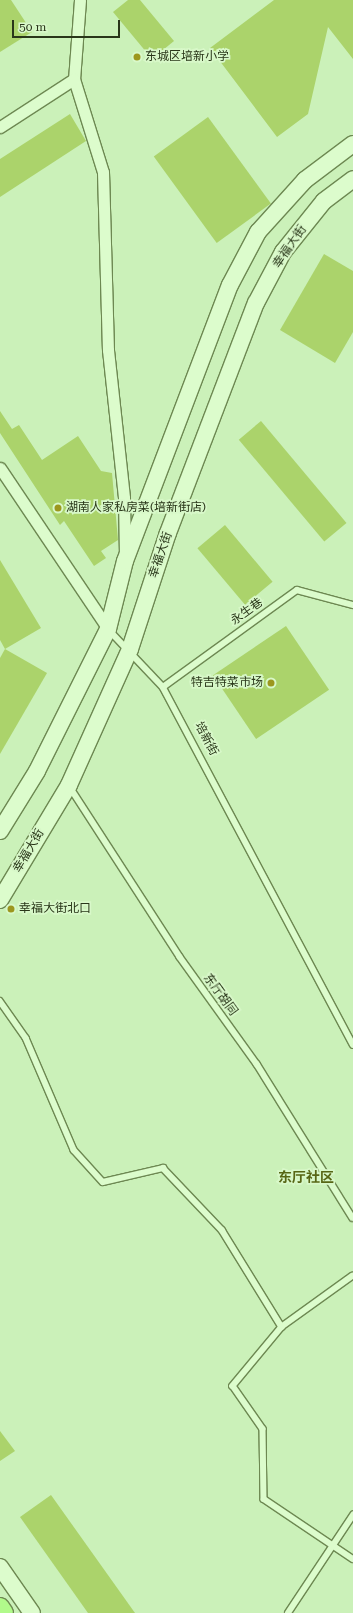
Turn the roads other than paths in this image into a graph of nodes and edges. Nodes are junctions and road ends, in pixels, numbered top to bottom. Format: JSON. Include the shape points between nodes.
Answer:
{"nodes":[{"id":1,"x":80,"y":0,"type":"edge"},
{"id":2,"x":74,"y":79,"type":"junction"},
{"id":3,"x":0,"y":127,"type":"edge"},
{"id":4,"x":353,"y":144,"type":"edge"},
{"id":5,"x":353,"y":179,"type":"edge"},
{"id":6,"x":0,"y":468,"type":"edge"},
{"id":7,"x":125,"y":561,"type":"junction"},
{"id":8,"x":353,"y":605,"type":"edge"},
{"id":9,"x":108,"y":629,"type":"junction"},
{"id":10,"x":130,"y":649,"type":"junction"},
{"id":11,"x":163,"y":687,"type":"junction"},
{"id":12,"x":68,"y":785,"type":"junction"},
{"id":13,"x":0,"y":831,"type":"edge"},
{"id":14,"x":0,"y":900,"type":"edge"},
{"id":15,"x":0,"y":1001,"type":"edge"},
{"id":16,"x":353,"y":1043,"type":"edge"},
{"id":17,"x":353,"y":1218,"type":"edge"},
{"id":18,"x":353,"y":1276,"type":"edge"},
{"id":19,"x":282,"y":1327,"type":"junction"},
{"id":20,"x":353,"y":1515,"type":"edge"},
{"id":21,"x":334,"y":1546,"type":"junction"},
{"id":22,"x":353,"y":1559,"type":"edge"},
{"id":23,"x":0,"y":1567,"type":"edge"},
{"id":24,"x":0,"y":1607,"type":"edge"},
{"id":25,"x":4,"y":1613,"type":"edge"},
{"id":26,"x":32,"y":1613,"type":"edge"},
{"id":27,"x":288,"y":1613,"type":"edge"}],
"edges":[{"from":1,"to":2,"type":"street"},
{"from":2,"to":3,"type":"street"},
{"from":2,"to":7,"type":"street","via":[[103,172],[108,350],[124,498]]},
{"from":4,"to":7,"type":"main road","via":[[305,180],[258,232],[230,285]]},
{"from":5,"to":10,"type":"main road","name":"幸福大街","via":[[324,201],[283,252],[256,303],[168,533]]},
{"from":6,"to":9,"type":"street","name":"培新街"},
{"from":7,"to":9,"type":"main road"},
{"from":8,"to":11,"type":"lane","name":"永生巷","via":[[297,590]]},
{"from":9,"to":10,"type":"lane","name":"培新街"},
{"from":9,"to":13,"type":"main road","via":[[37,771]]},
{"from":10,"to":11,"type":"lane","name":"培新街"},
{"from":10,"to":12,"type":"main road","name":"幸福大街"},
{"from":11,"to":16,"type":"lane","name":"培新街"},
{"from":12,"to":14,"type":"main road","name":"幸福大街"},
{"from":12,"to":17,"type":"lane","name":"东厅胡同","via":[[180,958],[257,1064]]},
{"from":15,"to":19,"type":"lane","via":[[26,1038],[74,1150],[103,1182],[163,1168],[222,1230]]},
{"from":18,"to":19,"type":"lane"},
{"from":19,"to":21,"type":"lane","via":[[233,1386],[263,1429],[264,1499]]},
{"from":20,"to":21,"type":"lane"},
{"from":21,"to":22,"type":"lane"},
{"from":21,"to":27,"type":"lane"},
{"from":23,"to":26,"type":"main road"},
{"from":24,"to":25,"type":"main road"}]}
